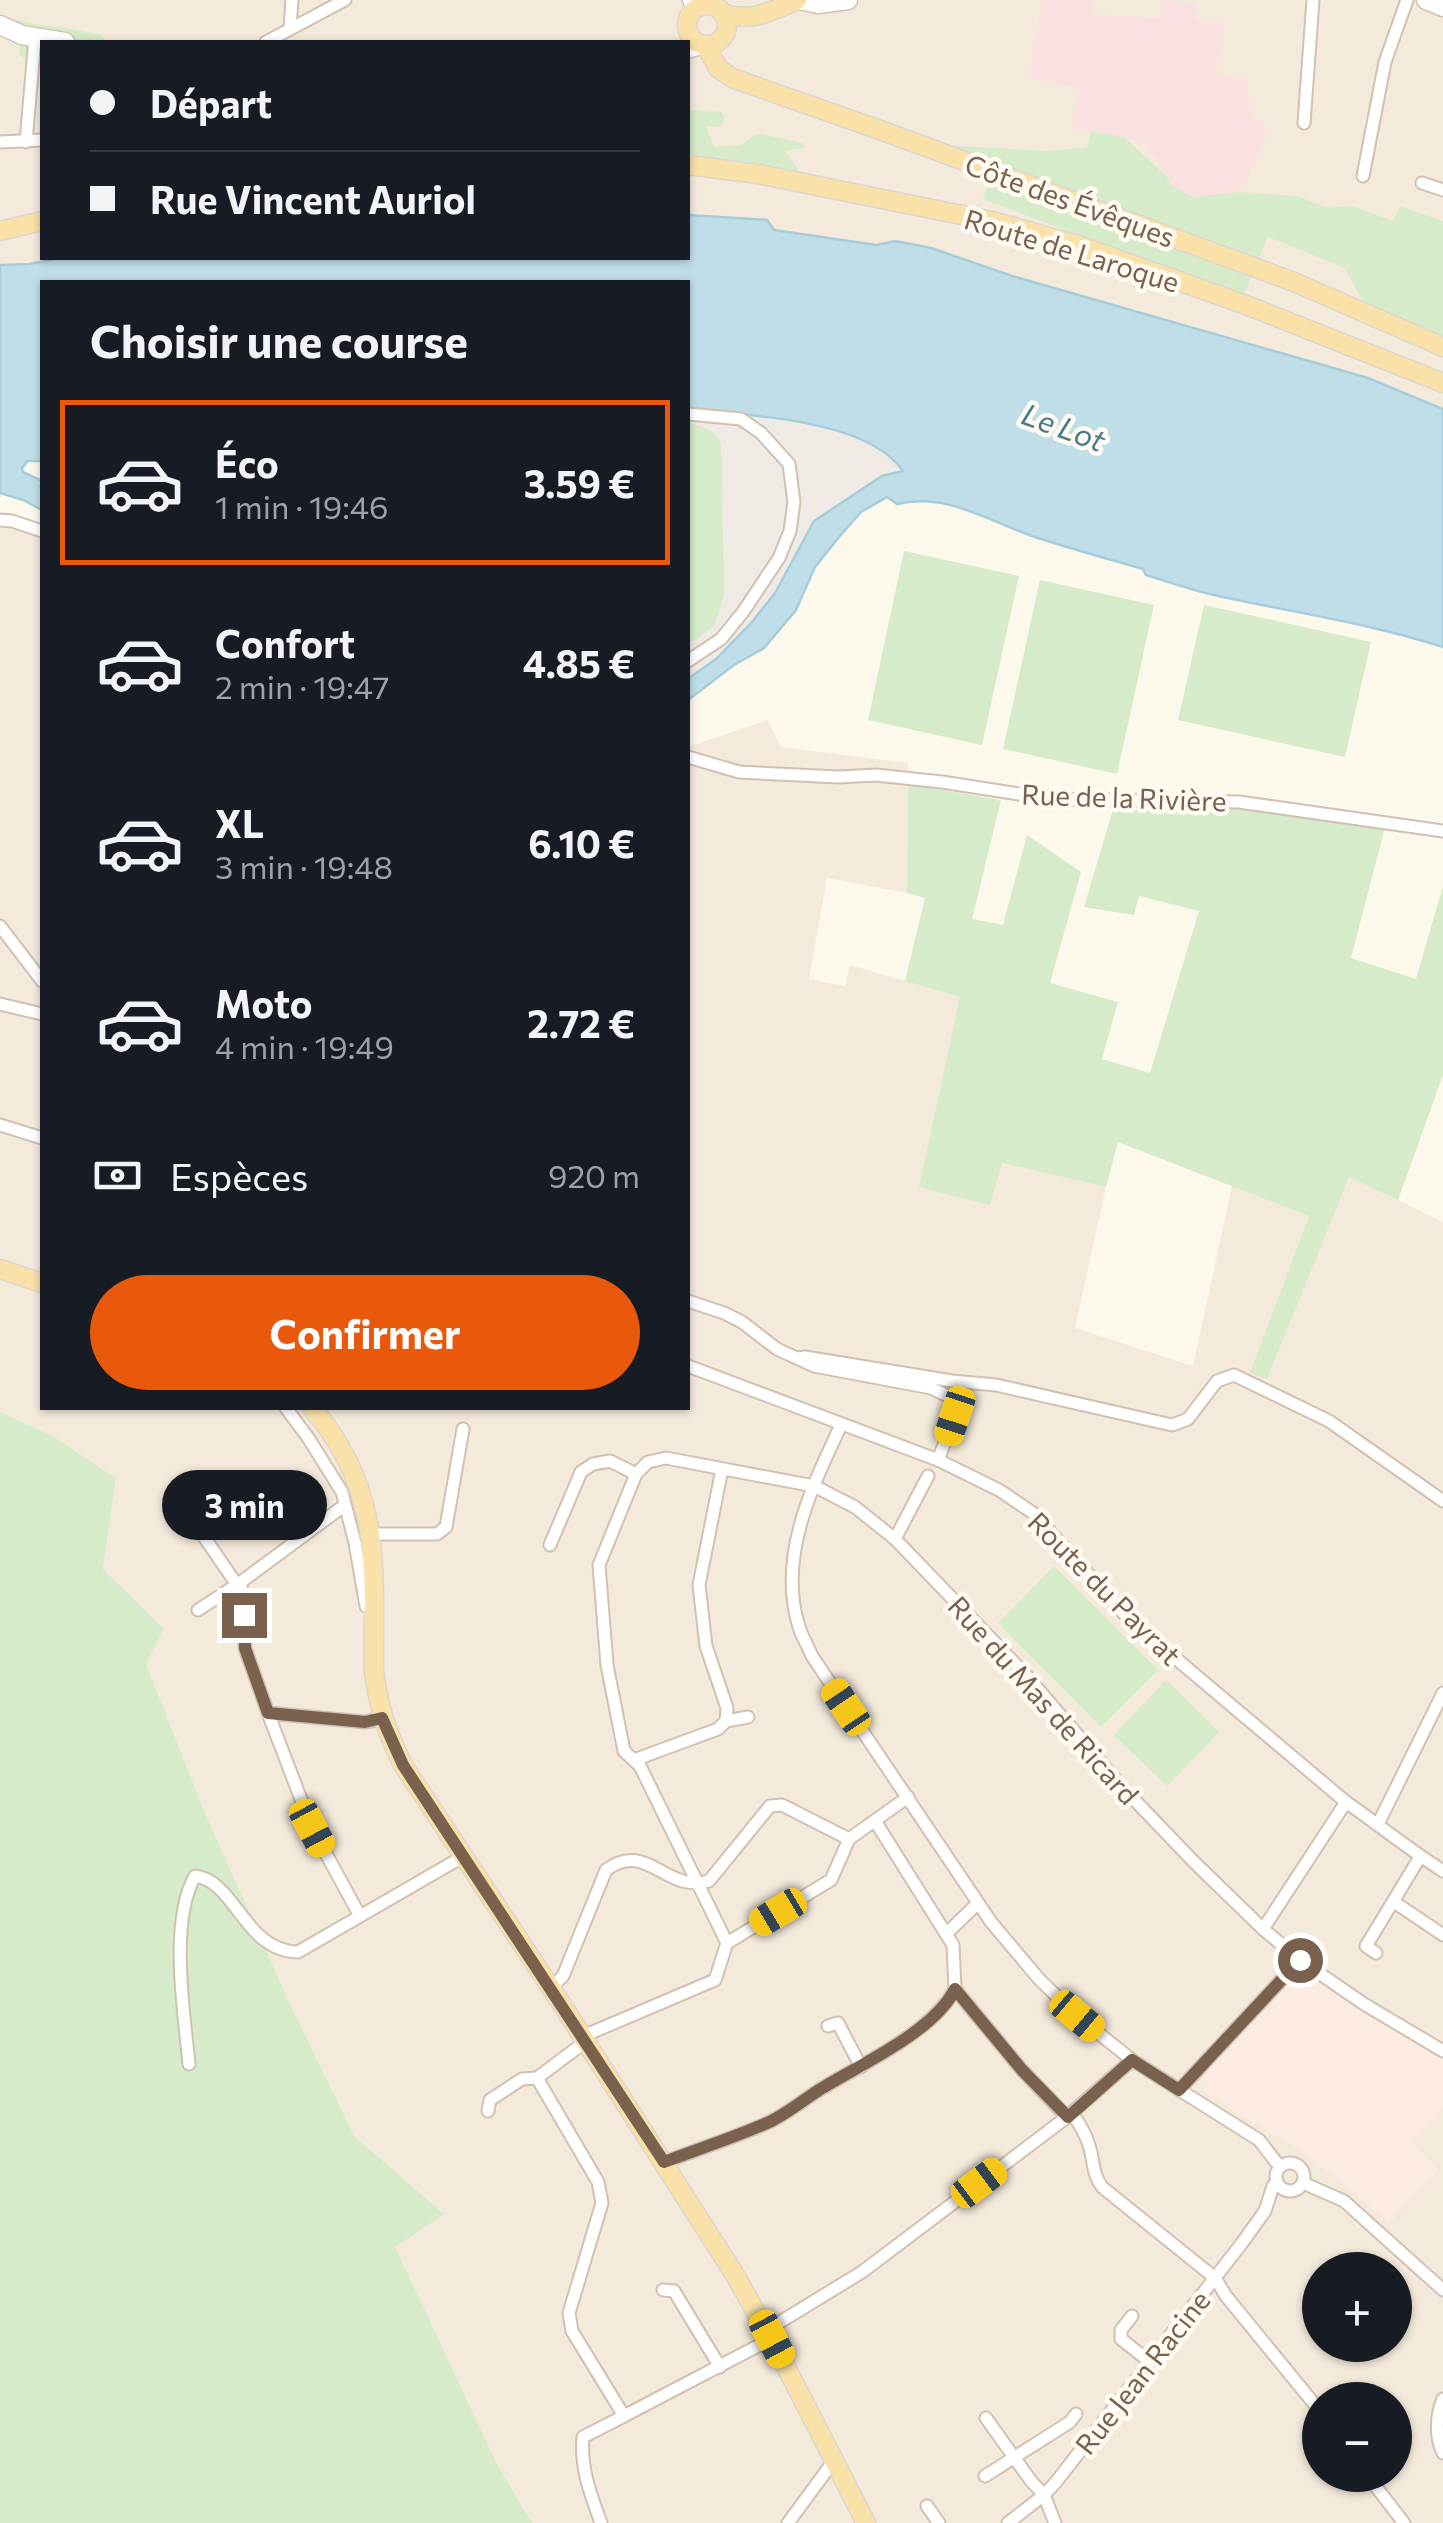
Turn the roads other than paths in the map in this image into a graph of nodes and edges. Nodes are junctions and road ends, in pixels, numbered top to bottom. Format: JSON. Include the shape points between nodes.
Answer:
{"nodes":[{"id":1,"x":292,"y":0,"type":"edge"},
{"id":2,"x":345,"y":0,"type":"edge"},
{"id":3,"x":798,"y":0,"type":"edge"},
{"id":4,"x":848,"y":0,"type":"edge"},
{"id":5,"x":1313,"y":0,"type":"edge"},
{"id":6,"x":1407,"y":0,"type":"edge"},
{"id":7,"x":1426,"y":0,"type":"edge"},
{"id":8,"x":710,"y":5,"type":"edge"},
{"id":9,"x":1443,"y":7,"type":"edge"},
{"id":10,"x":768,"y":13,"type":"junction"},
{"id":11,"x":2,"y":24,"type":"edge"},
{"id":12,"x":290,"y":28,"type":"junction"},
{"id":13,"x":35,"y":38,"type":"junction"},
{"id":14,"x":50,"y":40,"type":"edge"},
{"id":15,"x":269,"y":40,"type":"edge"},
{"id":16,"x":705,"y":44,"type":"edge"},
{"id":17,"x":1304,"y":124,"type":"dead end"},
{"id":18,"x":40,"y":140,"type":"edge"},
{"id":19,"x":0,"y":142,"type":"edge"},
{"id":20,"x":26,"y":142,"type":"junction"},
{"id":21,"x":690,"y":165,"type":"edge"},
{"id":22,"x":1363,"y":176,"type":"dead end"},
{"id":23,"x":1422,"y":183,"type":"dead end"},
{"id":24,"x":1443,"y":190,"type":"edge"},
{"id":25,"x":40,"y":221,"type":"edge"},
{"id":26,"x":0,"y":231,"type":"edge"},
{"id":27,"x":1443,"y":346,"type":"edge"},
{"id":28,"x":1443,"y":383,"type":"edge"},
{"id":29,"x":690,"y":414,"type":"edge"},
{"id":30,"x":0,"y":520,"type":"edge"},
{"id":31,"x":40,"y":530,"type":"edge"},
{"id":32,"x":690,"y":659,"type":"edge"},
{"id":33,"x":690,"y":758,"type":"edge"},
{"id":34,"x":1443,"y":831,"type":"edge"},
{"id":35,"x":0,"y":926,"type":"edge"},
{"id":36,"x":40,"y":978,"type":"edge"},
{"id":37,"x":0,"y":1004,"type":"edge"},
{"id":38,"x":40,"y":1014,"type":"edge"},
{"id":39,"x":0,"y":1125,"type":"edge"},
{"id":40,"x":40,"y":1137,"type":"edge"},
{"id":41,"x":0,"y":1269,"type":"edge"},
{"id":42,"x":40,"y":1283,"type":"edge"},
{"id":43,"x":690,"y":1302,"type":"edge"},
{"id":44,"x":798,"y":1358,"type":"junction"},
{"id":45,"x":690,"y":1367,"type":"edge"},
{"id":46,"x":287,"y":1410,"type":"edge"},
{"id":47,"x":314,"y":1410,"type":"edge"},
{"id":48,"x":841,"y":1425,"type":"junction"},
{"id":49,"x":463,"y":1429,"type":"dead end"},
{"id":50,"x":941,"y":1454,"type":"junction"},
{"id":51,"x":722,"y":1469,"type":"junction"},
{"id":52,"x":636,"y":1474,"type":"junction"},
{"id":53,"x":928,"y":1476,"type":"dead end"},
{"id":54,"x":814,"y":1486,"type":"junction"},
{"id":55,"x":1443,"y":1500,"type":"edge"},
{"id":56,"x":345,"y":1505,"type":"junction"},
{"id":57,"x":183,"y":1506,"type":"dead end"},
{"id":58,"x":372,"y":1534,"type":"junction"},
{"id":59,"x":895,"y":1539,"type":"junction"},
{"id":60,"x":550,"y":1545,"type":"dead end"},
{"id":61,"x":239,"y":1584,"type":"junction"},
{"id":62,"x":373,"y":1606,"type":"junction"},
{"id":63,"x":198,"y":1610,"type":"dead end"},
{"id":64,"x":1443,"y":1693,"type":"edge"},
{"id":65,"x":268,"y":1713,"type":"junction"},
{"id":66,"x":748,"y":1717,"type":"dead end"},
{"id":67,"x":382,"y":1718,"type":"junction"},
{"id":68,"x":726,"y":1720,"type":"junction"},
{"id":69,"x":634,"y":1760,"type":"junction"},
{"id":70,"x":908,"y":1798,"type":"junction"},
{"id":71,"x":1346,"y":1802,"type":"junction"},
{"id":72,"x":874,"y":1821,"type":"junction"},
{"id":73,"x":1378,"y":1824,"type":"junction"},
{"id":74,"x":849,"y":1840,"type":"junction"},
{"id":75,"x":464,"y":1856,"type":"junction"},
{"id":76,"x":1420,"y":1858,"type":"junction"},
{"id":77,"x":1443,"y":1870,"type":"edge"},
{"id":78,"x":698,"y":1884,"type":"junction"},
{"id":79,"x":978,"y":1902,"type":"junction"},
{"id":80,"x":1394,"y":1902,"type":"junction"},
{"id":81,"x":360,"y":1916,"type":"junction"},
{"id":82,"x":1264,"y":1929,"type":"junction"},
{"id":83,"x":946,"y":1934,"type":"junction"},
{"id":84,"x":1443,"y":1934,"type":"edge"},
{"id":85,"x":726,"y":1943,"type":"junction"},
{"id":86,"x":1376,"y":1953,"type":"dead end"},
{"id":87,"x":1300,"y":1960,"type":"junction"},
{"id":88,"x":551,"y":1988,"type":"junction"},
{"id":89,"x":955,"y":1989,"type":"junction"},
{"id":90,"x":828,"y":2026,"type":"dead end"},
{"id":91,"x":584,"y":2040,"type":"junction"},
{"id":92,"x":1443,"y":2051,"type":"edge"},
{"id":93,"x":1132,"y":2060,"type":"junction"},
{"id":94,"x":189,"y":2064,"type":"dead end"},
{"id":95,"x":861,"y":2067,"type":"junction"},
{"id":96,"x":537,"y":2078,"type":"junction"},
{"id":97,"x":1179,"y":2090,"type":"junction"},
{"id":98,"x":488,"y":2111,"type":"dead end"},
{"id":99,"x":1069,"y":2115,"type":"junction"},
{"id":100,"x":664,"y":2162,"type":"junction"},
{"id":101,"x":1280,"y":2167,"type":"junction"},
{"id":102,"x":1304,"y":2182,"type":"junction"},
{"id":103,"x":1277,"y":2183,"type":"junction"},
{"id":104,"x":1288,"y":2192,"type":"junction"},
{"id":105,"x":1265,"y":2211,"type":"junction"},
{"id":106,"x":1215,"y":2278,"type":"junction"},
{"id":107,"x":662,"y":2290,"type":"dead end"},
{"id":108,"x":1443,"y":2290,"type":"edge"},
{"id":109,"x":1132,"y":2316,"type":"dead end"},
{"id":110,"x":769,"y":2334,"type":"junction"},
{"id":111,"x":1150,"y":2362,"type":"junction"},
{"id":112,"x":720,"y":2367,"type":"junction"},
{"id":113,"x":1302,"y":2389,"type":"edge"},
{"id":114,"x":1443,"y":2399,"type":"edge"},
{"id":115,"x":1076,"y":2414,"type":"dead end"},
{"id":116,"x":624,"y":2416,"type":"junction"},
{"id":117,"x":986,"y":2418,"type":"dead end"},
{"id":118,"x":1441,"y":2431,"type":"edge"},
{"id":119,"x":1443,"y":2452,"type":"edge"},
{"id":120,"x":1014,"y":2457,"type":"junction"},
{"id":121,"x":836,"y":2463,"type":"junction"},
{"id":122,"x":985,"y":2476,"type":"dead end"},
{"id":123,"x":1380,"y":2492,"type":"edge"},
{"id":124,"x":1044,"y":2495,"type":"junction"},
{"id":125,"x":928,"y":2506,"type":"dead end"},
{"id":126,"x":602,"y":2523,"type":"edge"},
{"id":127,"x":788,"y":2523,"type":"edge"},
{"id":128,"x":866,"y":2523,"type":"edge"},
{"id":129,"x":938,"y":2523,"type":"edge"},
{"id":130,"x":1008,"y":2523,"type":"edge"},
{"id":131,"x":1055,"y":2523,"type":"edge"},
{"id":132,"x":1404,"y":2523,"type":"edge"}],
"edges":[{"from":1,"to":12,"type":"street"},
{"from":2,"to":12,"type":"street"},
{"from":3,"to":4,"type":"street"},
{"from":3,"to":10,"type":"main road"},
{"from":5,"to":17,"type":"street"},
{"from":6,"to":22,"type":"street","via":[[1385,62]]},
{"from":7,"to":9,"type":"street"},
{"from":8,"to":10,"type":"main road","via":[[740,18]]},
{"from":8,"to":16,"type":"main road","via":[[727,26]]},
{"from":8,"to":16,"type":"main road","via":[[692,12],[687,22],[689,34]]},
{"from":10,"to":16,"type":"main road"},
{"from":11,"to":13,"type":"street"},
{"from":12,"to":15,"type":"street"},
{"from":13,"to":14,"type":"street"},
{"from":13,"to":20,"type":"street"},
{"from":16,"to":27,"type":"main road","name":"Côte des Évêques","via":[[732,78],[1294,282]]},
{"from":18,"to":20,"type":"street"},
{"from":19,"to":20,"type":"street"},
{"from":21,"to":28,"type":"main road","name":"Route de Laroque","via":[[804,183],[1061,240]]},
{"from":23,"to":24,"type":"street"},
{"from":25,"to":26,"type":"main road"},
{"from":29,"to":32,"type":"street","via":[[741,419],[761,432],[790,464],[794,488],[790,531],[779,558],[720,639]]},
{"from":30,"to":31,"type":"street"},
{"from":33,"to":34,"type":"street","name":"Rue de la Rivière","via":[[739,772],[876,775],[1051,800],[1239,802]]},
{"from":35,"to":36,"type":"street"},
{"from":37,"to":38,"type":"street"},
{"from":39,"to":40,"type":"street"},
{"from":41,"to":42,"type":"main road"},
{"from":43,"to":44,"type":"street","via":[[742,1322]]},
{"from":44,"to":50,"type":"street","via":[[950,1397],[955,1416]]},
{"from":44,"to":55,"type":"street","via":[[996,1384],[1172,1425],[1188,1420],[1218,1381],[1234,1375],[1329,1421]]},
{"from":45,"to":48,"type":"street","name":"Route du Payrat"},
{"from":46,"to":56,"type":"street"},
{"from":47,"to":58,"type":"main road","via":[[351,1466]]},
{"from":48,"to":50,"type":"street","name":"Route du Payrat"},
{"from":48,"to":54,"type":"street"},
{"from":49,"to":58,"type":"street","via":[[446,1527],[436,1534]]},
{"from":50,"to":71,"type":"street","name":"Route du Payrat","via":[[1033,1514],[1129,1619]]},
{"from":51,"to":52,"type":"street","name":"Rue du Mas de Ricard","via":[[666,1458]]},
{"from":51,"to":54,"type":"street","name":"Rue du Mas de Ricard"},
{"from":51,"to":68,"type":"street","via":[[699,1585],[706,1646]]},
{"from":52,"to":60,"type":"street","via":[[610,1461],[581,1472]]},
{"from":52,"to":69,"type":"street","via":[[599,1566],[606,1665],[624,1751]]},
{"from":53,"to":59,"type":"street"},
{"from":54,"to":59,"type":"street","name":"Rue du Mas de Ricard","via":[[855,1506]]},
{"from":54,"to":70,"type":"street","via":[[795,1547],[792,1589],[799,1626],[812,1656]]},
{"from":56,"to":61,"type":"street"},
{"from":56,"to":62,"type":"street","via":[[366,1606]]},
{"from":57,"to":61,"type":"street"},
{"from":58,"to":62,"type":"main road"},
{"from":59,"to":82,"type":"street","name":"Rue du Mas de Ricard","via":[[1025,1674],[1122,1788]]},
{"from":61,"to":63,"type":"street"},
{"from":61,"to":65,"type":"street","via":[[245,1648]]},
{"from":62,"to":67,"type":"main road"},
{"from":64,"to":73,"type":"street"},
{"from":65,"to":67,"type":"street"},
{"from":65,"to":81,"type":"street","via":[[312,1828]]},
{"from":66,"to":68,"type":"street"},
{"from":67,"to":75,"type":"main road","via":[[403,1765]]},
{"from":68,"to":69,"type":"street","via":[[718,1730]]},
{"from":69,"to":78,"type":"street"},
{"from":70,"to":72,"type":"street"},
{"from":70,"to":79,"type":"street"},
{"from":71,"to":73,"type":"street","name":"Route du Payrat"},
{"from":71,"to":82,"type":"street"},
{"from":72,"to":74,"type":"street"},
{"from":72,"to":83,"type":"street"},
{"from":73,"to":76,"type":"street","name":"Route du Payrat"},
{"from":74,"to":78,"type":"street","via":[[782,1804],[770,1806],[708,1881]]},
{"from":74,"to":85,"type":"street","via":[[830,1880]]},
{"from":75,"to":81,"type":"street"},
{"from":75,"to":88,"type":"main road"},
{"from":76,"to":77,"type":"street","name":"Route du Payrat"},
{"from":76,"to":80,"type":"street"},
{"from":78,"to":85,"type":"street"},
{"from":78,"to":88,"type":"street","via":[[635,1859],[618,1861],[606,1870],[564,1976]]},
{"from":79,"to":83,"type":"street"},
{"from":79,"to":93,"type":"street","via":[[1038,1979]]},
{"from":80,"to":84,"type":"street"},
{"from":80,"to":86,"type":"street","via":[[1366,1946]]},
{"from":81,"to":94,"type":"street","via":[[298,1952],[284,1952],[250,1928],[218,1886],[195,1876],[186,1890],[180,1948]]},
{"from":82,"to":87,"type":"street","name":"Rue du Mas de Ricard"},
{"from":83,"to":89,"type":"street"},
{"from":85,"to":91,"type":"street","via":[[715,1980]]},
{"from":87,"to":92,"type":"street","name":"Rue du Mas de Ricard"},
{"from":87,"to":97,"type":"street"},
{"from":88,"to":91,"type":"main road"},
{"from":89,"to":95,"type":"street","via":[[922,2026]]},
{"from":89,"to":99,"type":"street"},
{"from":90,"to":95,"type":"street","via":[[838,2023]]},
{"from":91,"to":96,"type":"street"},
{"from":91,"to":100,"type":"main road"},
{"from":93,"to":97,"type":"street"},
{"from":93,"to":99,"type":"street"},
{"from":95,"to":100,"type":"street","via":[[771,2122]]},
{"from":96,"to":98,"type":"street","via":[[522,2079],[490,2100]]},
{"from":96,"to":116,"type":"street","via":[[598,2182],[602,2202],[569,2313],[572,2331]]},
{"from":97,"to":101,"type":"street","via":[[1259,2140]]},
{"from":99,"to":106,"type":"street","via":[[1079,2122],[1102,2188]]},
{"from":99,"to":110,"type":"street"},
{"from":100,"to":110,"type":"main road"},
{"from":101,"to":102,"type":"street","via":[[1296,2164]]},
{"from":101,"to":103,"type":"street"},
{"from":102,"to":104,"type":"street"},
{"from":102,"to":108,"type":"street","via":[[1344,2201]]},
{"from":103,"to":104,"type":"street"},
{"from":103,"to":105,"type":"street","name":"Rue Jean Racine"},
{"from":104,"to":105,"type":"street","name":"Rue Jean Racine"},
{"from":105,"to":106,"type":"street","name":"Rue Jean Racine"},
{"from":106,"to":111,"type":"street","name":"Rue Jean Racine"},
{"from":106,"to":113,"type":"street"},
{"from":107,"to":112,"type":"street","via":[[674,2291]]},
{"from":109,"to":111,"type":"street","via":[[1121,2339]]},
{"from":110,"to":112,"type":"street"},
{"from":110,"to":121,"type":"main road"},
{"from":111,"to":124,"type":"street","name":"Rue Jean Racine"},
{"from":112,"to":116,"type":"street"},
{"from":114,"to":118,"type":"street"},
{"from":115,"to":120,"type":"street"},
{"from":116,"to":126,"type":"street","via":[[583,2438],[588,2487]]},
{"from":117,"to":120,"type":"street"},
{"from":118,"to":119,"type":"street"},
{"from":120,"to":122,"type":"street"},
{"from":120,"to":124,"type":"street"},
{"from":121,"to":127,"type":"street"},
{"from":121,"to":128,"type":"main road"},
{"from":123,"to":132,"type":"street"},
{"from":124,"to":130,"type":"street","name":"Rue Jean Racine"},
{"from":124,"to":131,"type":"street"},
{"from":125,"to":129,"type":"street"}]}
